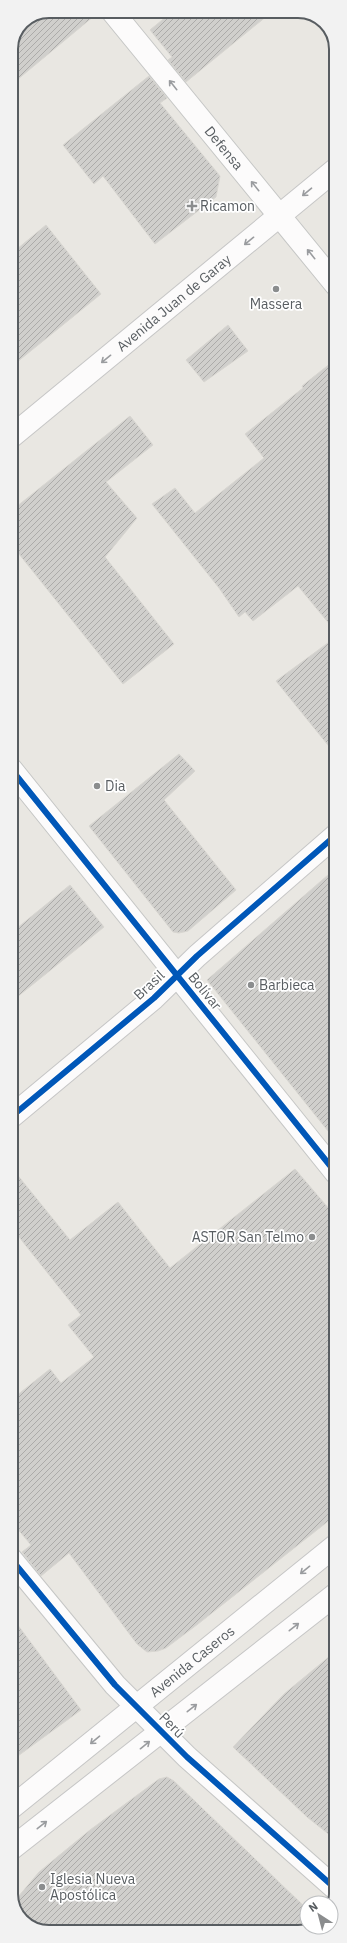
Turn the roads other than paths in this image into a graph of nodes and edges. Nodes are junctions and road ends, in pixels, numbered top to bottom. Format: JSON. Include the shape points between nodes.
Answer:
{"nodes":[{"id":1,"x":118,"y":18,"type":"edge"},
{"id":2,"x":329,"y":175,"type":"edge"},
{"id":3,"x":279,"y":216,"type":"junction"},
{"id":4,"x":329,"y":277,"type":"edge"},
{"id":5,"x":18,"y":431,"type":"edge"},
{"id":6,"x":18,"y":778,"type":"edge"},
{"id":7,"x":329,"y":841,"type":"edge"},
{"id":8,"x":177,"y":975,"type":"junction"},
{"id":9,"x":18,"y":1110,"type":"edge"},
{"id":10,"x":329,"y":1164,"type":"edge"},
{"id":11,"x":329,"y":1551,"type":"edge"},
{"id":12,"x":18,"y":1567,"type":"edge"},
{"id":13,"x":329,"y":1600,"type":"edge"},
{"id":14,"x":136,"y":1706,"type":"junction"},
{"id":15,"x":162,"y":1732,"type":"junction"},
{"id":16,"x":18,"y":1802,"type":"edge"},
{"id":17,"x":18,"y":1844,"type":"edge"},
{"id":18,"x":329,"y":1883,"type":"edge"}],
"edges":[{"from":3,"to":1,"type":"street","name":"Defensa","one_way":true},
{"from":2,"to":3,"type":"street","name":"Avenida Juan de Garay","one_way":true},
{"from":4,"to":3,"type":"street","name":"Defensa","one_way":true},
{"from":3,"to":5,"type":"street","name":"Avenida Juan de Garay","one_way":true},
{"from":6,"to":8,"type":"street","name":"Bolívar"},
{"from":7,"to":8,"type":"street","name":"Brasil"},
{"from":8,"to":9,"type":"street","name":"Brasil","via":[[154,998]]},
{"from":8,"to":10,"type":"street","name":"Bolívar"},
{"from":11,"to":14,"type":"street","name":"Avenida Caseros","one_way":true},
{"from":12,"to":14,"type":"street","name":"Perú","via":[[115,1685]]},
{"from":15,"to":13,"type":"street","one_way":true},
{"from":14,"to":15,"type":"street","name":"Perú"},
{"from":14,"to":16,"type":"street","name":"Avenida Caseros","one_way":true},
{"from":17,"to":15,"type":"street","one_way":true},
{"from":15,"to":18,"type":"street","name":"Perú"}]}
